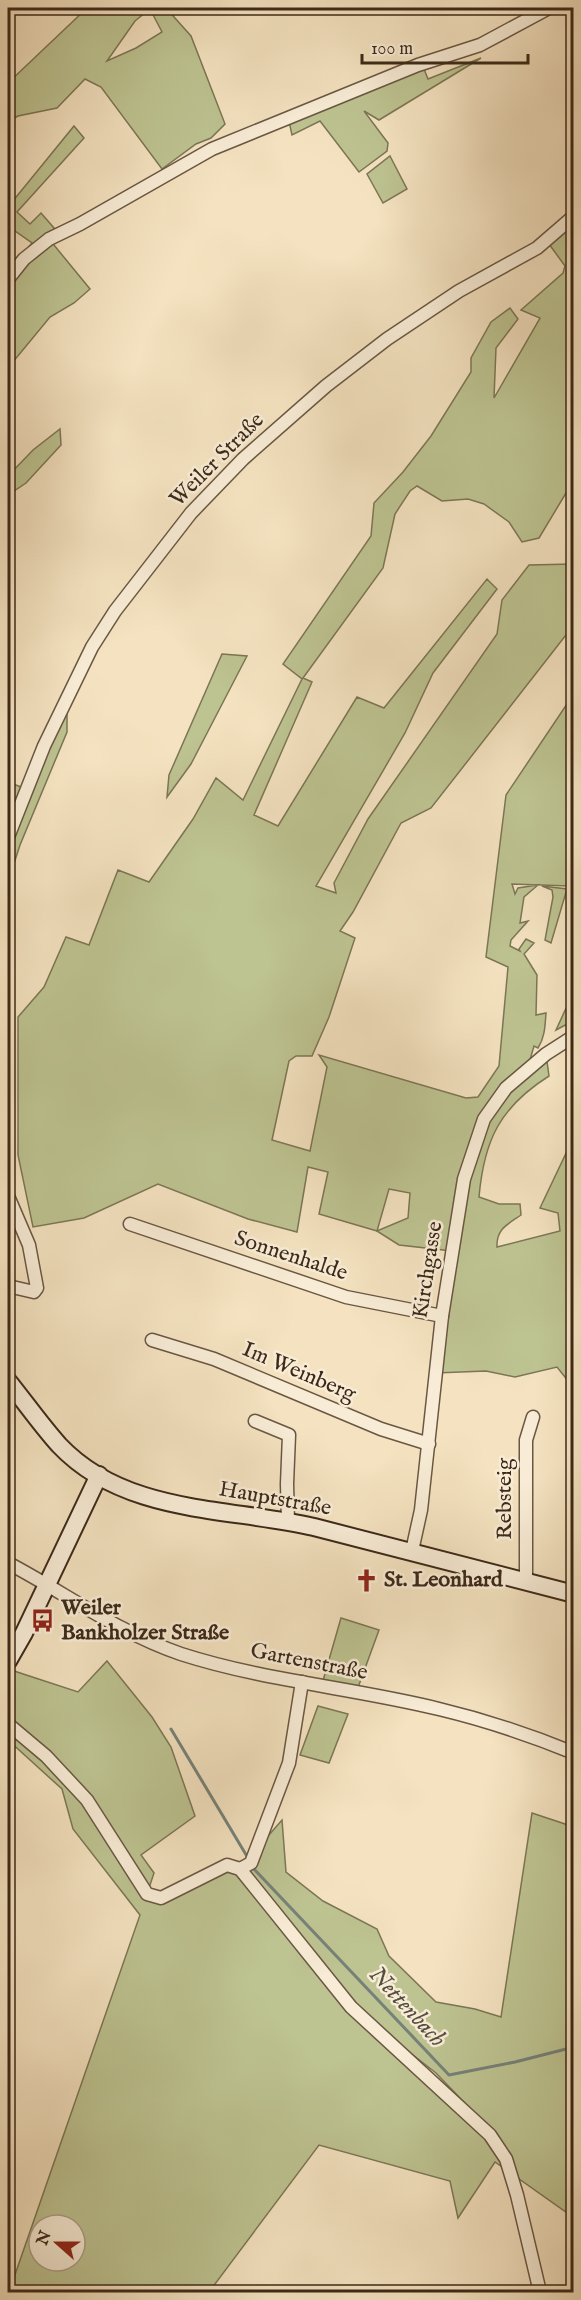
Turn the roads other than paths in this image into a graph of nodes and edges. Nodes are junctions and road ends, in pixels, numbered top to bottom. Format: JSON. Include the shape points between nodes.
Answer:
{"nodes":[{"id":1,"x":549,"y":8,"type":"edge"},
{"id":2,"x":573,"y":216,"type":"edge"},
{"id":3,"x":8,"y":279,"type":"edge"},
{"id":4,"x":8,"y":837,"type":"edge"},
{"id":5,"x":573,"y":1036,"type":"edge"},
{"id":6,"x":8,"y":1196,"type":"edge"},
{"id":7,"x":130,"y":1224,"type":"dead end"},
{"id":8,"x":8,"y":1286,"type":"edge"},
{"id":9,"x":442,"y":1316,"type":"junction"},
{"id":10,"x":152,"y":1340,"type":"dead end"},
{"id":11,"x":8,"y":1381,"type":"edge"},
{"id":12,"x":533,"y":1417,"type":"dead end"},
{"id":13,"x":255,"y":1421,"type":"dead end"},
{"id":14,"x":429,"y":1444,"type":"junction"},
{"id":15,"x":99,"y":1475,"type":"junction"},
{"id":16,"x":288,"y":1521,"type":"junction"},
{"id":17,"x":412,"y":1551,"type":"junction"},
{"id":18,"x":8,"y":1563,"type":"edge"},
{"id":19,"x":526,"y":1582,"type":"junction"},
{"id":20,"x":47,"y":1583,"type":"junction"},
{"id":21,"x":573,"y":1594,"type":"edge"},
{"id":22,"x":8,"y":1661,"type":"edge"},
{"id":23,"x":302,"y":1682,"type":"junction"},
{"id":24,"x":8,"y":1724,"type":"edge"},
{"id":25,"x":573,"y":1753,"type":"edge"},
{"id":26,"x":240,"y":1869,"type":"junction"},
{"id":27,"x":540,"y":2292,"type":"edge"}],
"edges":[{"from":1,"to":3,"type":"street","via":[[480,45],[418,65],[212,149],[49,239],[24,259]]},
{"from":2,"to":4,"type":"street","name":"Weiler Straße","via":[[537,248],[459,291],[326,386],[243,459],[191,513],[92,647],[44,746]]},
{"from":5,"to":9,"type":"street","name":"Kirchgasse","via":[[506,1089],[484,1119],[464,1179]]},
{"from":6,"to":8,"type":"street","via":[[29,1245],[37,1288],[34,1292]]},
{"from":7,"to":9,"type":"street","name":"Sonnenhalde","via":[[346,1297]]},
{"from":9,"to":14,"type":"street","name":"Kirchgasse"},
{"from":10,"to":14,"type":"street","name":"Im Weinberg","via":[[214,1359],[381,1429]]},
{"from":11,"to":15,"type":"street","name":"Hauptstraße","via":[[60,1446]]},
{"from":12,"to":19,"type":"street","name":"Rebsteig","via":[[526,1440]]},
{"from":13,"to":16,"type":"street","via":[[289,1435]]},
{"from":14,"to":17,"type":"street","name":"Kirchgasse"},
{"from":15,"to":16,"type":"street","name":"Hauptstraße","via":[[120,1488],[180,1506]]},
{"from":15,"to":20,"type":"street"},
{"from":16,"to":17,"type":"street","name":"Hauptstraße"},
{"from":17,"to":19,"type":"street","name":"Hauptstraße"},
{"from":18,"to":20,"type":"street","name":"Gartenstraße"},
{"from":19,"to":21,"type":"street","name":"Hauptstraße"},
{"from":20,"to":22,"type":"street"},
{"from":20,"to":23,"type":"street","name":"Gartenstraße","via":[[111,1622],[178,1653],[227,1668]]},
{"from":23,"to":25,"type":"street","name":"Gartenstraße","via":[[440,1709]]},
{"from":23,"to":26,"type":"street","via":[[289,1763],[251,1863]]},
{"from":24,"to":26,"type":"street","via":[[46,1756],[87,1800],[147,1894],[161,1898],[227,1865]]},
{"from":26,"to":27,"type":"street","via":[[351,2007],[490,2135],[506,2159]]}]}
